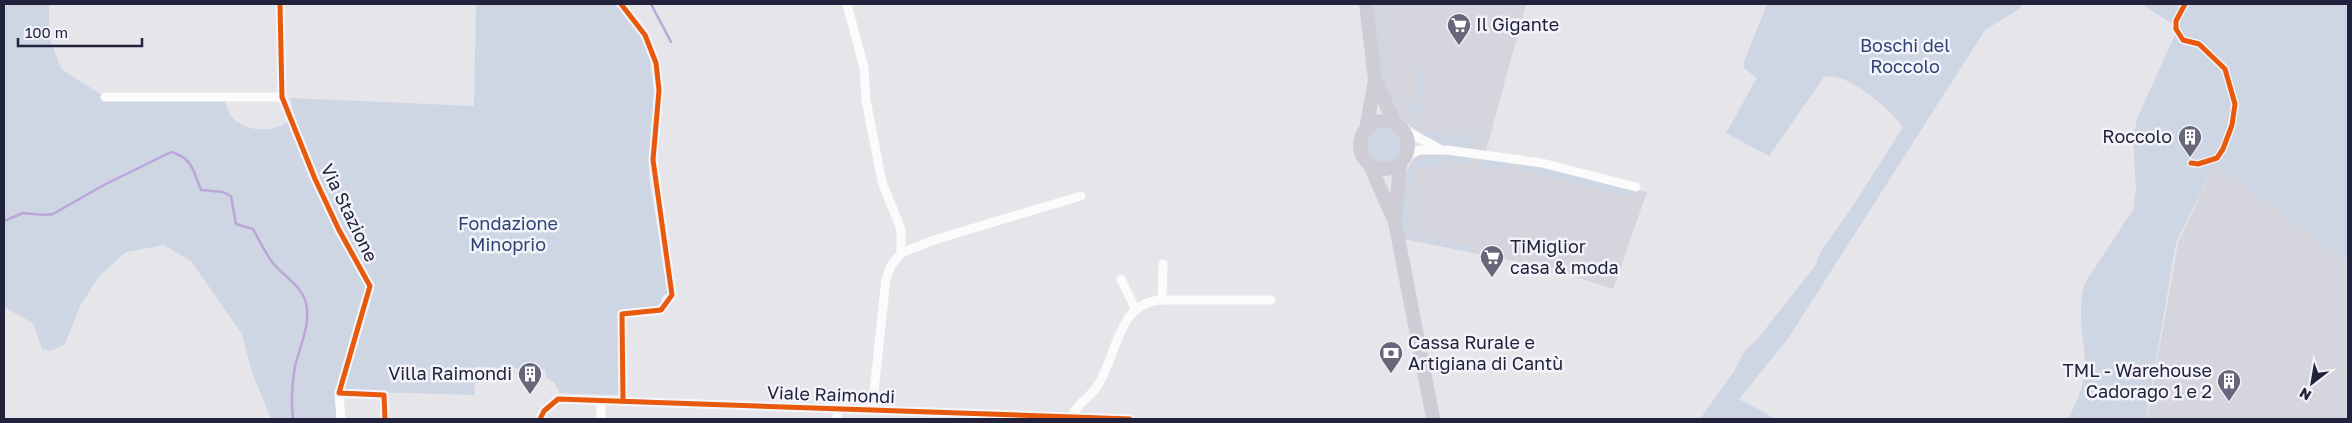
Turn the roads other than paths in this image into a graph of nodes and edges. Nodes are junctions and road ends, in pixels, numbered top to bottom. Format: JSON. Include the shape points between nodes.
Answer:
{"nodes":[{"id":1,"x":280,"y":4,"type":"edge"},
{"id":2,"x":621,"y":4,"type":"edge"},
{"id":3,"x":846,"y":4,"type":"edge"},
{"id":4,"x":1366,"y":4,"type":"edge"},
{"id":5,"x":1375,"y":80,"type":"junction"},
{"id":6,"x":106,"y":97,"type":"dead end"},
{"id":7,"x":282,"y":97,"type":"junction"},
{"id":8,"x":1398,"y":127,"type":"junction"},
{"id":9,"x":1366,"y":130,"type":"junction"},
{"id":10,"x":1440,"y":149,"type":"junction"},
{"id":11,"x":1402,"y":160,"type":"junction"},
{"id":12,"x":1369,"y":163,"type":"junction"},
{"id":13,"x":1636,"y":187,"type":"dead end"},
{"id":14,"x":1081,"y":196,"type":"dead end"},
{"id":15,"x":1395,"y":222,"type":"junction"},
{"id":16,"x":901,"y":253,"type":"junction"},
{"id":17,"x":1163,"y":264,"type":"dead end"},
{"id":18,"x":1120,"y":279,"type":"dead end"},
{"id":19,"x":1162,"y":300,"type":"junction"},
{"id":20,"x":1271,"y":300,"type":"dead end"},
{"id":21,"x":1136,"y":310,"type":"junction"},
{"id":22,"x":339,"y":393,"type":"junction"},
{"id":23,"x":602,"y":401,"type":"junction"},
{"id":24,"x":623,"y":402,"type":"junction"},
{"id":25,"x":838,"y":408,"type":"junction"},
{"id":26,"x":872,"y":410,"type":"junction"},
{"id":27,"x":1072,"y":417,"type":"junction"},
{"id":28,"x":341,"y":419,"type":"edge"},
{"id":29,"x":385,"y":419,"type":"edge"},
{"id":30,"x":540,"y":419,"type":"edge"},
{"id":31,"x":601,"y":419,"type":"edge"},
{"id":32,"x":837,"y":419,"type":"edge"},
{"id":33,"x":1130,"y":419,"type":"edge"},
{"id":34,"x":1434,"y":419,"type":"edge"}],
"edges":[{"from":1,"to":7,"type":"street"},
{"from":2,"to":24,"type":"street","via":[[645,35],[656,63],[660,90],[653,160],[672,295],[661,310],[622,314]]},
{"from":3,"to":16,"type":"street","via":[[864,68],[866,100],[882,182],[901,229]]},
{"from":4,"to":5,"type":"main road"},
{"from":5,"to":8,"type":"main road"},
{"from":5,"to":9,"type":"main road"},
{"from":6,"to":7,"type":"street"},
{"from":7,"to":22,"type":"street","name":"Via Stazione","via":[[315,179],[370,286]]},
{"from":8,"to":9,"type":"main road","via":[[1379,122]]},
{"from":8,"to":10,"type":"street"},
{"from":8,"to":11,"type":"main road","via":[[1408,144]]},
{"from":9,"to":12,"type":"main road","via":[[1360,145]]},
{"from":10,"to":11,"type":"street","via":[[1419,150]]},
{"from":10,"to":13,"type":"street","via":[[1536,162]]},
{"from":11,"to":12,"type":"main road","via":[[1388,169]]},
{"from":11,"to":15,"type":"main road"},
{"from":12,"to":15,"type":"main road"},
{"from":14,"to":16,"type":"street"},
{"from":15,"to":34,"type":"main road"},
{"from":16,"to":26,"type":"street","via":[[886,279]]},
{"from":17,"to":19,"type":"street"},
{"from":18,"to":21,"type":"street"},
{"from":19,"to":20,"type":"street"},
{"from":19,"to":21,"type":"street","via":[[1152,300]]},
{"from":21,"to":27,"type":"street","via":[[1118,337],[1096,388],[1075,408]]},
{"from":22,"to":28,"type":"street"},
{"from":22,"to":29,"type":"street","via":[[384,395]]},
{"from":23,"to":24,"type":"street","name":"Viale Raimondi"},
{"from":23,"to":30,"type":"street","name":"Viale Raimondi","via":[[558,400],[544,411]]},
{"from":23,"to":31,"type":"street"},
{"from":24,"to":25,"type":"street","name":"Viale Raimondi"},
{"from":25,"to":26,"type":"street","name":"Viale Raimondi"},
{"from":25,"to":32,"type":"street"},
{"from":26,"to":27,"type":"street","name":"Viale Raimondi"},
{"from":27,"to":33,"type":"street","name":"Viale Raimondi"}]}
